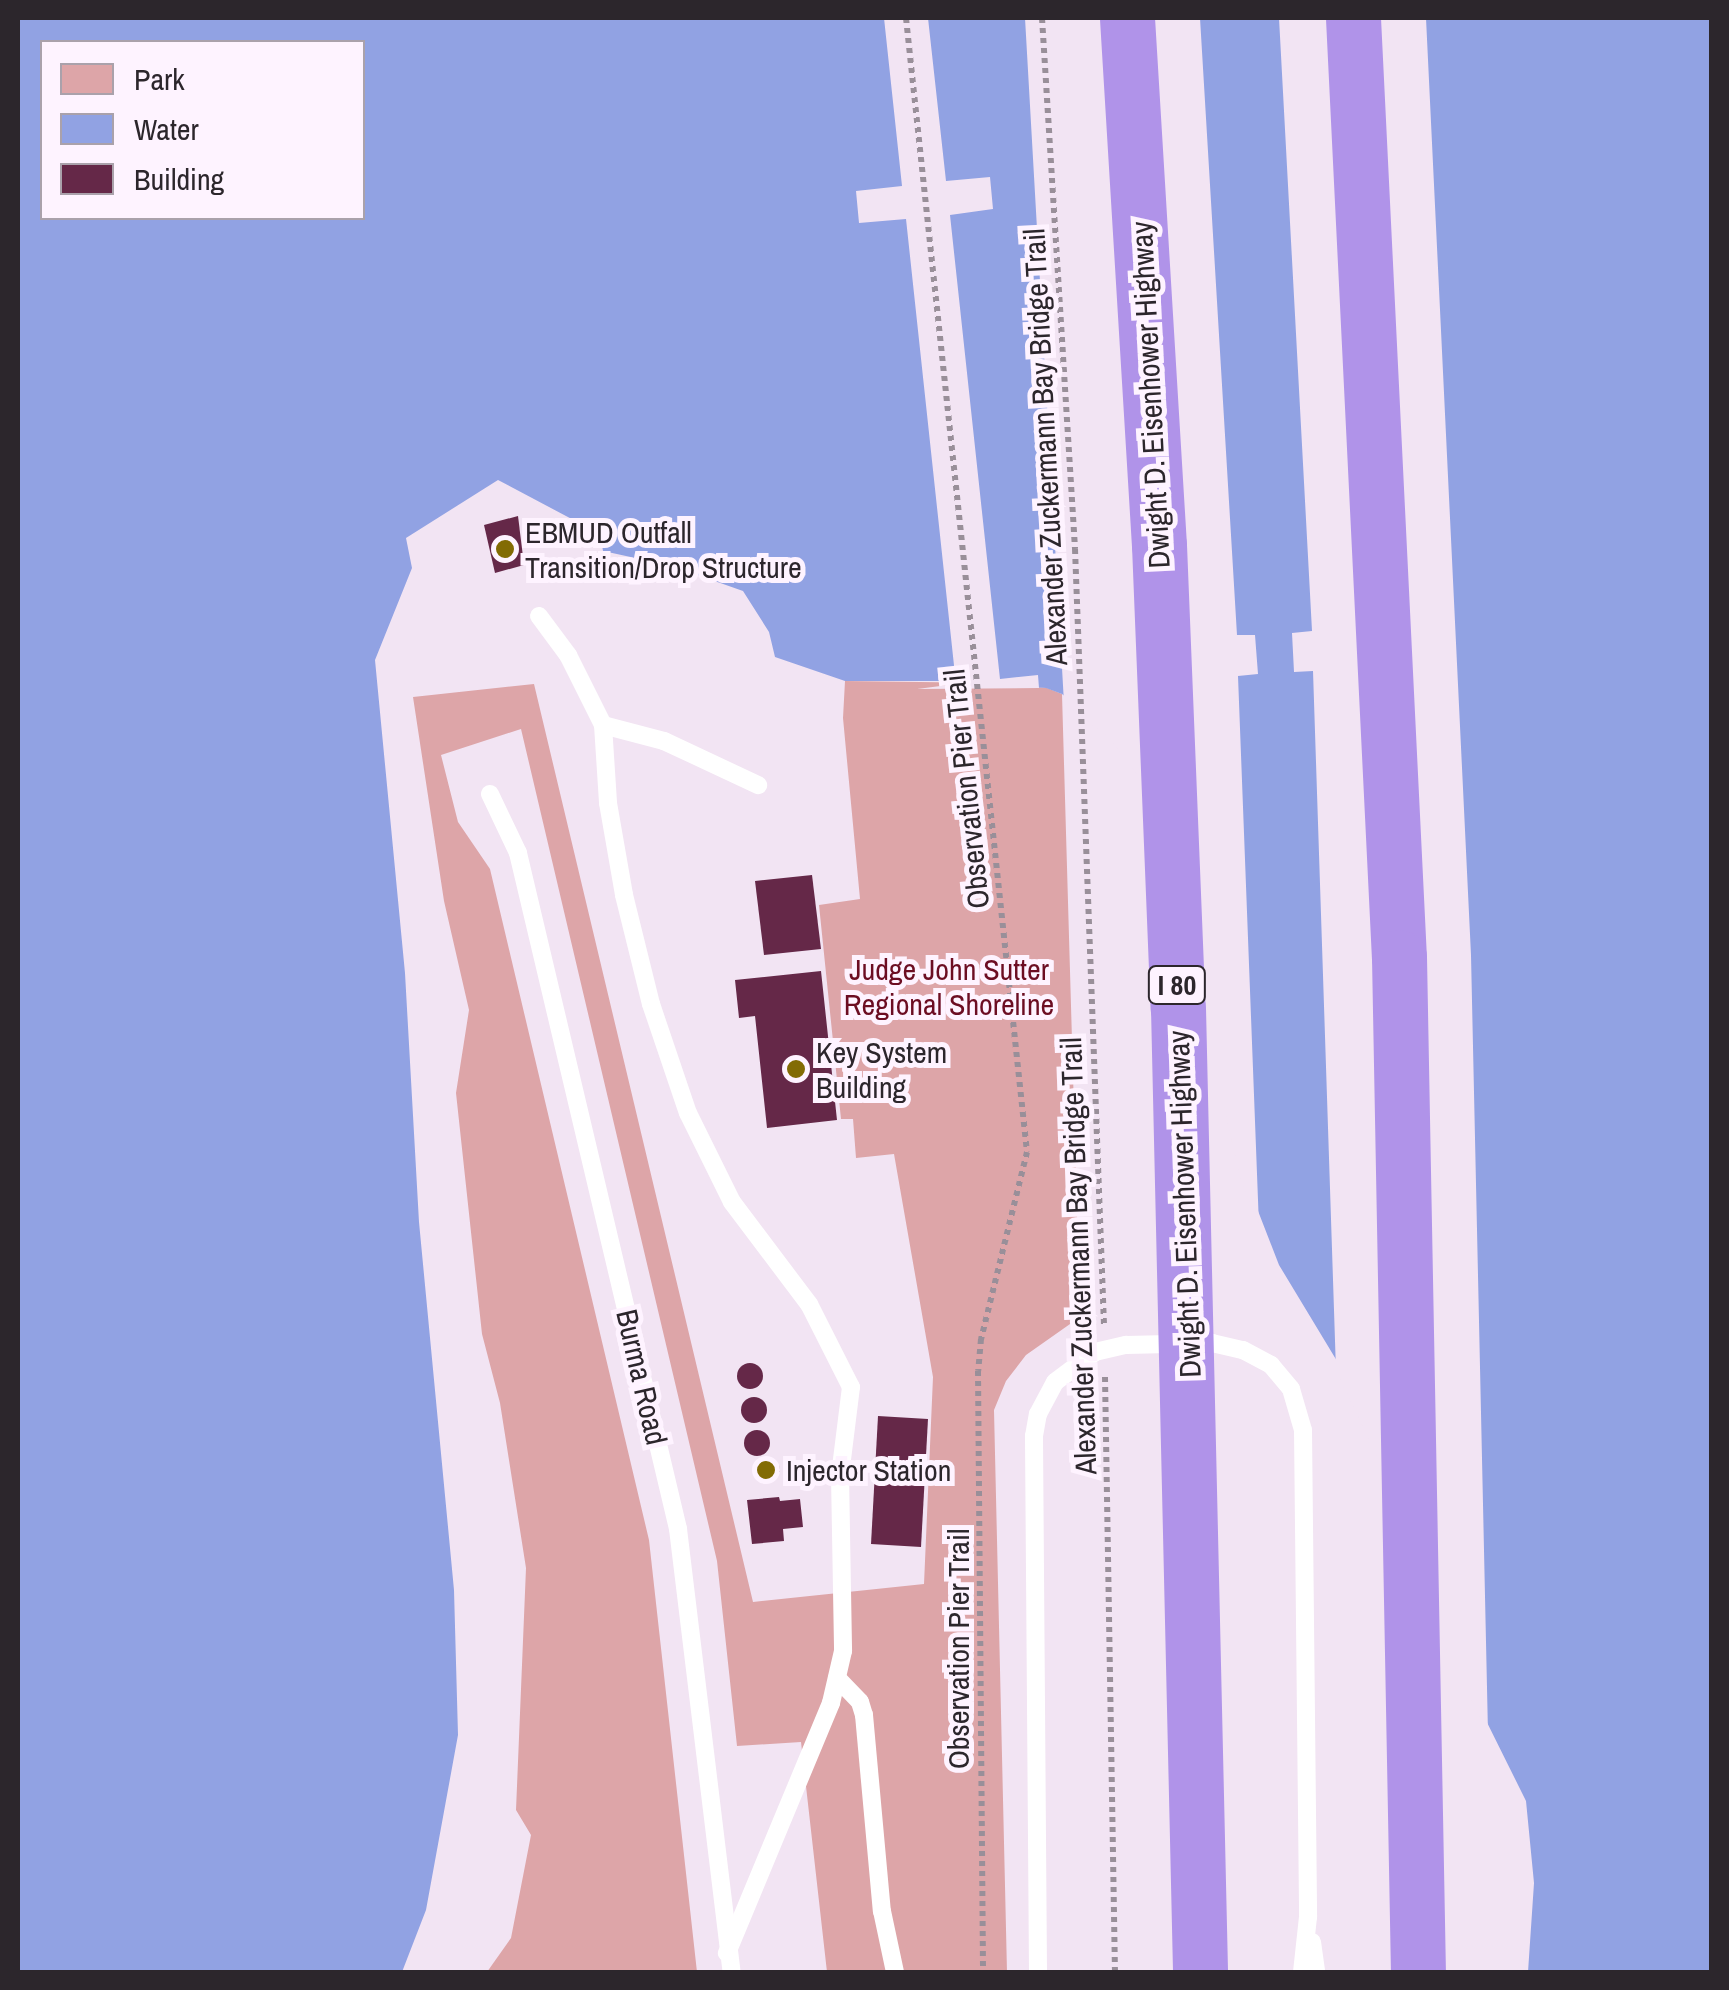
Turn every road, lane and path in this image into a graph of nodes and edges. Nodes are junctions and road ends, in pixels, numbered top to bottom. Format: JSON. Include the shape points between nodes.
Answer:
{"nodes":[{"id":1,"x":906,"y":18,"type":"edge"},
{"id":2,"x":1042,"y":18,"type":"edge"},
{"id":3,"x":1127,"y":18,"type":"edge"},
{"id":4,"x":1352,"y":18,"type":"edge"},
{"id":5,"x":539,"y":616,"type":"dead end"},
{"id":6,"x":603,"y":725,"type":"junction"},
{"id":7,"x":758,"y":785,"type":"dead end"},
{"id":8,"x":490,"y":794,"type":"dead end"},
{"id":9,"x":1104,"y":1330,"type":"dead end"},
{"id":10,"x":1105,"y":1369,"type":"dead end"},
{"id":11,"x":836,"y":1678,"type":"junction"},
{"id":12,"x":1308,"y":1917,"type":"junction"},
{"id":13,"x":727,"y":1952,"type":"junction"},
{"id":14,"x":1418,"y":1962,"type":"edge"},
{"id":15,"x":1200,"y":1963,"type":"edge"},
{"id":16,"x":732,"y":1972,"type":"edge"},
{"id":17,"x":894,"y":1972,"type":"edge"},
{"id":18,"x":984,"y":1972,"type":"edge"},
{"id":19,"x":1038,"y":1972,"type":"edge"},
{"id":20,"x":1115,"y":1972,"type":"edge"},
{"id":21,"x":1302,"y":1972,"type":"edge"},
{"id":22,"x":1316,"y":1972,"type":"edge"}],
"edges":[{"from":1,"to":18,"type":"path","name":"Observation Pier Trail","via":[[1027,1152],[978,1371]]},
{"from":2,"to":9,"type":"path","name":"Alexander Zuckermann Bay Bridge Trail","via":[[1076,568]]},
{"from":3,"to":15,"type":"highway","name":"Dwight D. Eisenhower Highway","number":"I 80","via":[[1178,1008]]},
{"from":4,"to":14,"type":"highway","via":[[1399,957]]},
{"from":5,"to":6,"type":"lane","via":[[568,655]]},
{"from":6,"to":7,"type":"lane","via":[[664,741]]},
{"from":6,"to":11,"type":"lane","via":[[624,895],[688,1113],[732,1202],[809,1304],[851,1388],[840,1475],[842,1650]]},
{"from":8,"to":13,"type":"lane","name":"Burma Road","via":[[518,853],[678,1529]]},
{"from":10,"to":20,"type":"path","name":"Alexander Zuckermann Bay Bridge Trail"},
{"from":11,"to":13,"type":"lane","via":[[784,1826]]},
{"from":11,"to":17,"type":"lane","via":[[864,1714]]},
{"from":12,"to":19,"type":"lane","via":[[1304,1443],[1297,1403],[1271,1365],[1244,1350],[1212,1343],[1110,1348],[1083,1358],[1054,1382],[1034,1436]]},
{"from":12,"to":21,"type":"lane"},
{"from":12,"to":22,"type":"lane"},
{"from":13,"to":16,"type":"lane","name":"Burma Road"}]}
